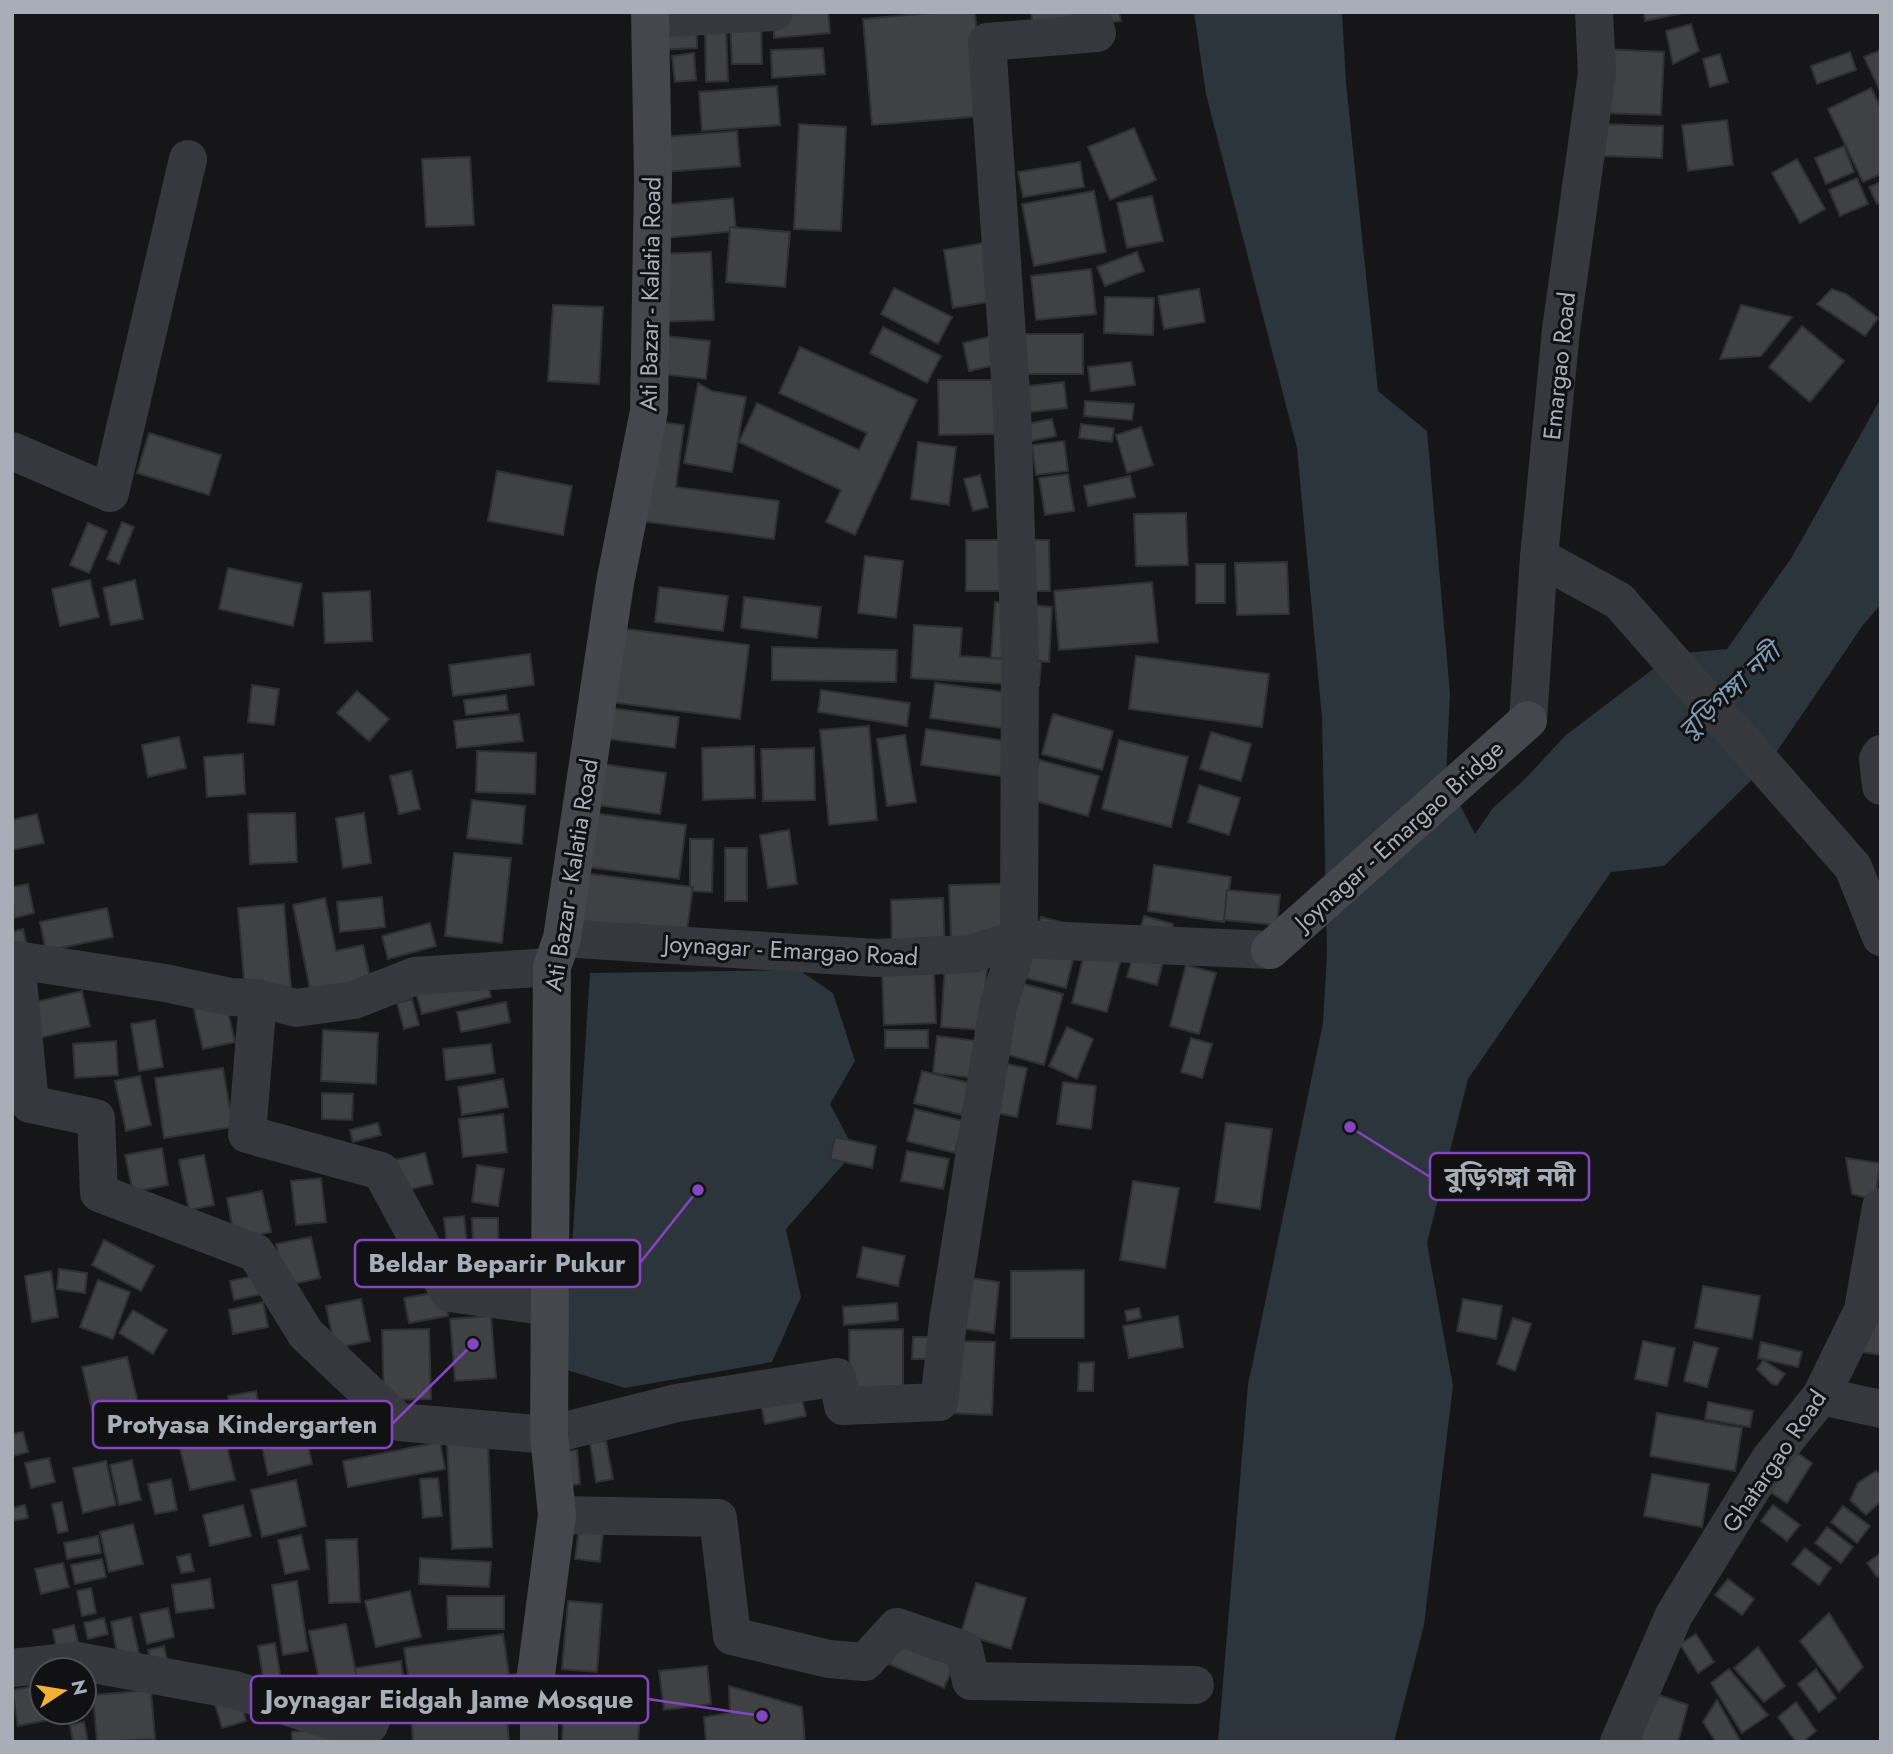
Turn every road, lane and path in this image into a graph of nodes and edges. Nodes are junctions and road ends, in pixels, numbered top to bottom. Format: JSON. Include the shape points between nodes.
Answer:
{"nodes":[{"id":1,"x":775,"y":12,"type":"edge"},
{"id":2,"x":1090,"y":12,"type":"edge"},
{"id":3,"x":1594,"y":12,"type":"edge"},
{"id":4,"x":651,"y":16,"type":"edge"},
{"id":5,"x":188,"y":159,"type":"dead end"},
{"id":6,"x":12,"y":451,"type":"edge"},
{"id":7,"x":1539,"y":557,"type":"junction"},
{"id":8,"x":1528,"y":720,"type":"joint"},
{"id":9,"x":1881,"y":754,"type":"edge"},
{"id":10,"x":1881,"y":786,"type":"edge"},
{"id":11,"x":1881,"y":937,"type":"edge"},
{"id":12,"x":1019,"y":939,"type":"junction"},
{"id":13,"x":1270,"y":950,"type":"joint"},
{"id":14,"x":557,"y":953,"type":"junction"},
{"id":15,"x":14,"y":961,"type":"edge"},
{"id":16,"x":258,"y":998,"type":"junction"},
{"id":17,"x":1881,"y":1207,"type":"edge"},
{"id":18,"x":550,"y":1307,"type":"junction"},
{"id":19,"x":1821,"y":1396,"type":"junction"},
{"id":20,"x":1881,"y":1409,"type":"edge"},
{"id":21,"x":549,"y":1435,"type":"junction"},
{"id":22,"x":557,"y":1515,"type":"junction"},
{"id":23,"x":12,"y":1668,"type":"edge"},
{"id":24,"x":1195,"y":1685,"type":"dead end"},
{"id":25,"x":539,"y":1689,"type":"junction"},
{"id":26,"x":539,"y":1742,"type":"edge"},
{"id":27,"x":1619,"y":1742,"type":"edge"}],
"edges":[{"from":1,"to":4,"type":"street"},
{"from":2,"to":12,"type":"street","via":[[1097,33],[987,42],[1013,450],[1020,657]]},
{"from":3,"to":7,"type":"street","name":"Emargao Road","via":[[1597,73],[1561,330]]},
{"from":4,"to":14,"type":"main road","name":"Ati Bazar - Kalatia Road","via":[[649,411],[615,583]]},
{"from":5,"to":6,"type":"street","via":[[110,493]]},
{"from":7,"to":8,"type":"street","name":"Emargao Road"},
{"from":7,"to":11,"type":"street","via":[[1619,601],[1853,867]]},
{"from":8,"to":13,"type":"main road","name":"Joynagar - Emargao Bridge"},
{"from":9,"to":10,"type":"street"},
{"from":12,"to":13,"type":"street","name":"Joynagar - Emargao Road"},
{"from":12,"to":14,"type":"street","name":"Joynagar - Emargao Road","via":[[971,954],[876,958]]},
{"from":12,"to":21,"type":"street","via":[[998,1007],[947,1322],[939,1402],[843,1406],[837,1377],[677,1404]]},
{"from":14,"to":16,"type":"street","name":"Joynagar - Emargao Road","via":[[415,976],[354,1000],[296,1008]]},
{"from":14,"to":18,"type":"main road","name":"Ati Bazar - Kalatia Road"},
{"from":15,"to":16,"type":"street","name":"Joynagar - Emargao Road"},
{"from":15,"to":21,"type":"street","via":[[30,1104],[96,1118],[99,1193],[256,1253],[306,1334],[399,1422]]},
{"from":16,"to":18,"type":"street","via":[[247,1134],[381,1171],[450,1293]]},
{"from":17,"to":19,"type":"street","name":"Ghatargao Road","via":[[1863,1310]]},
{"from":18,"to":21,"type":"main road","name":"Ati Bazar - Kalatia Road"},
{"from":19,"to":20,"type":"street"},
{"from":19,"to":27,"type":"street","name":"Ghatargao Road","via":[[1770,1459],[1674,1615]]},
{"from":21,"to":22,"type":"main road","name":"Ati Bazar - Kalatia Road"},
{"from":22,"to":24,"type":"street","via":[[718,1518],[732,1636],[829,1659],[866,1662],[897,1627],[964,1650],[971,1681]]},
{"from":22,"to":25,"type":"main road","name":"Ati Bazar - Kalatia Road","via":[[536,1674]]},
{"from":23,"to":25,"type":"street","via":[[77,1661],[235,1690],[332,1721],[369,1725],[378,1704]]},
{"from":25,"to":26,"type":"main road","name":"Ati Bazar - Kalatia Road"}]}
